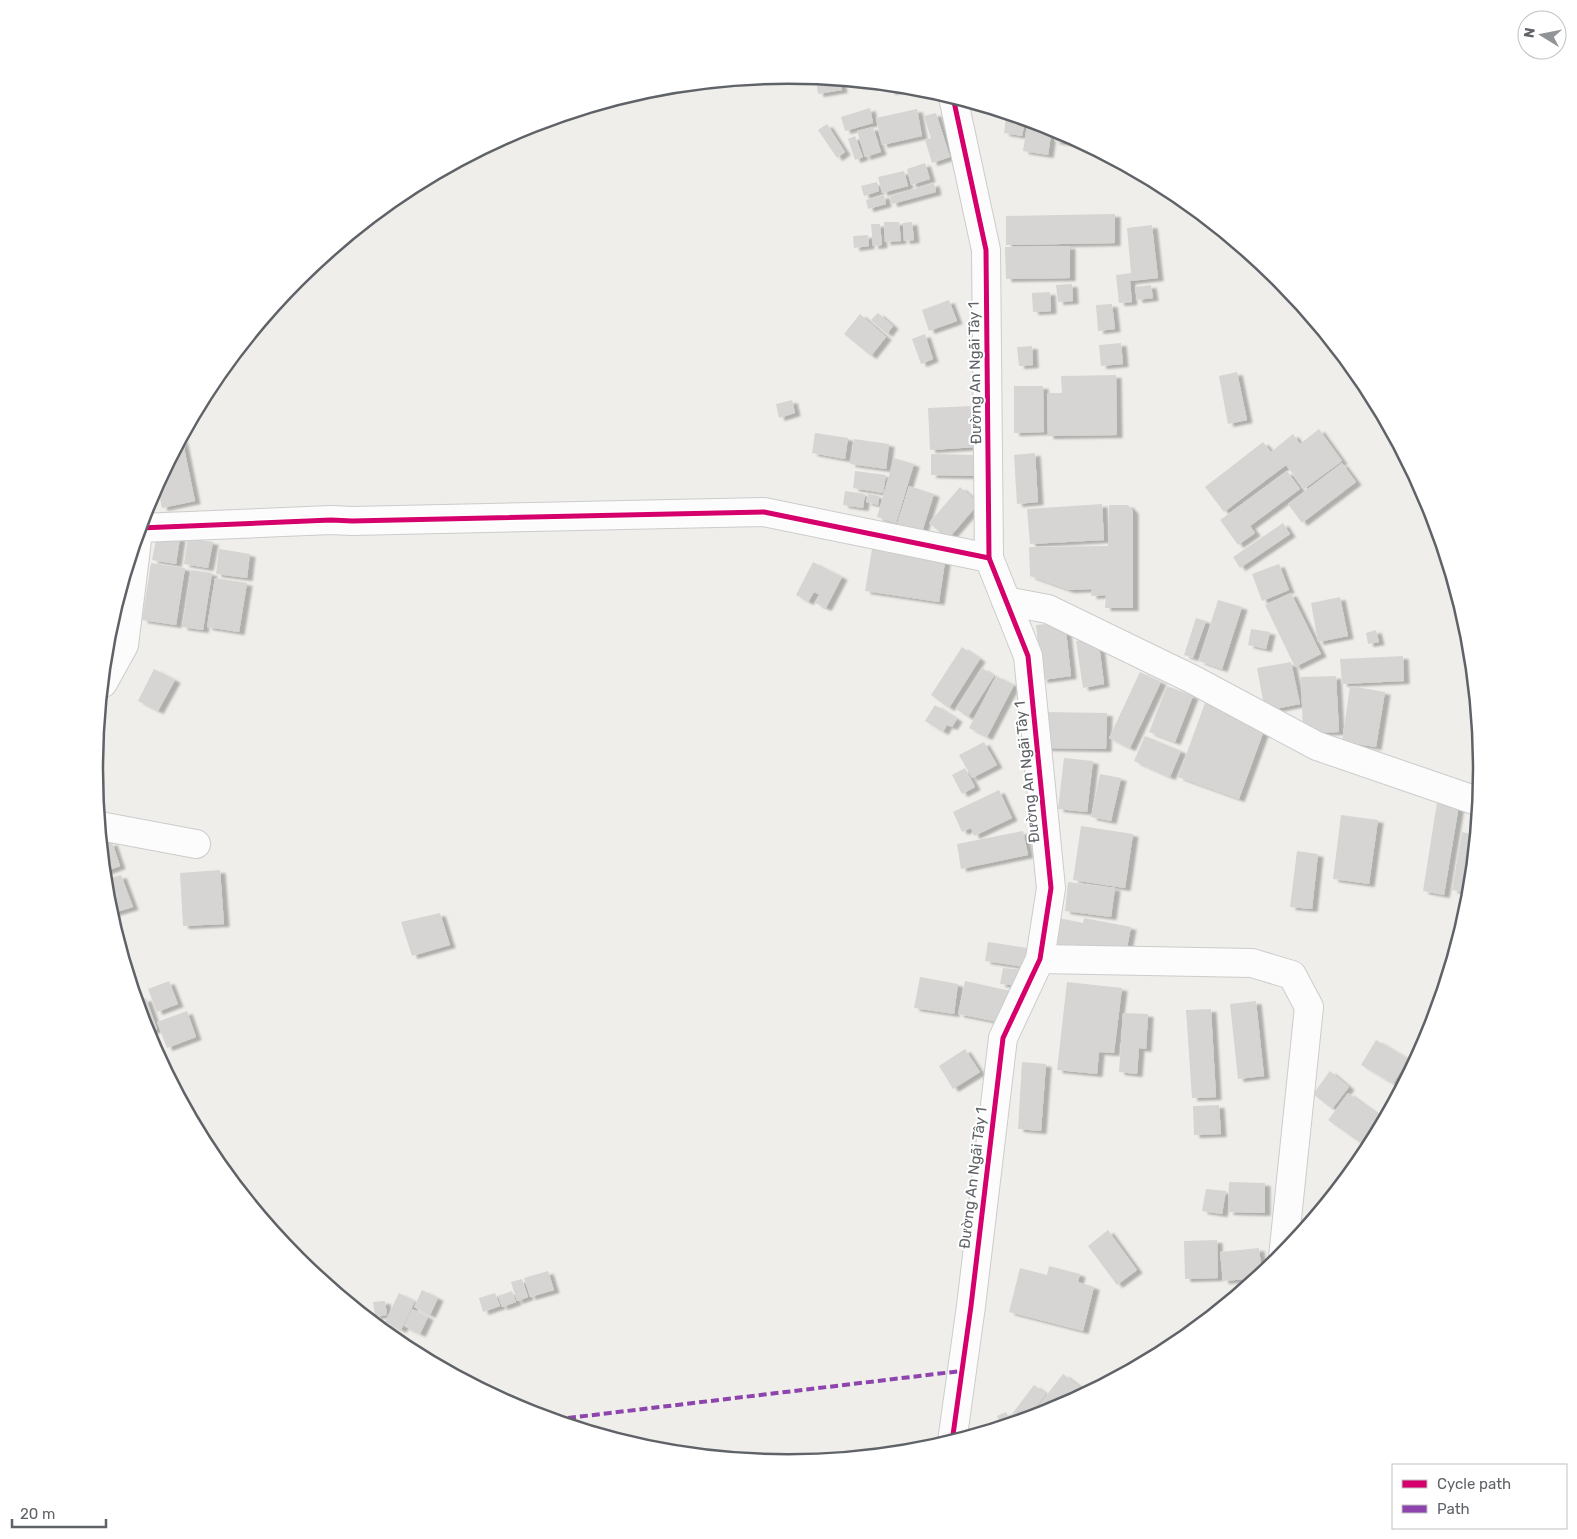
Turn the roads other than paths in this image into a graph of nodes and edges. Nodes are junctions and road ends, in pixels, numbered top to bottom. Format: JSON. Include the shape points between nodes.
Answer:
{"nodes":[{"id":1,"x":955,"y":104,"type":"edge"},
{"id":2,"x":147,"y":528,"type":"edge"},
{"id":3,"x":989,"y":558,"type":"junction"},
{"id":4,"x":134,"y":566,"type":"edge"},
{"id":5,"x":1006,"y":601,"type":"junction"},
{"id":6,"x":111,"y":667,"type":"edge"},
{"id":7,"x":1473,"y":800,"type":"edge"},
{"id":8,"x":105,"y":827,"type":"edge"},
{"id":9,"x":196,"y":844,"type":"dead end"},
{"id":10,"x":1040,"y":959,"type":"junction"},
{"id":11,"x":1285,"y":1242,"type":"edge"},
{"id":12,"x":953,"y":1435,"type":"edge"}],
"edges":[{"from":1,"to":3,"type":"street","name":"Đường An Ngãi Tây 1","via":[[986,250]]},
{"from":2,"to":3,"type":"street","via":[[331,520],[764,512]]},
{"from":3,"to":5,"type":"street","name":"Đường An Ngãi Tây 1"},
{"from":4,"to":6,"type":"street","via":[[124,645]]},
{"from":5,"to":7,"type":"street","via":[[1048,608],[1192,679],[1317,746]]},
{"from":5,"to":10,"type":"street","name":"Đường An Ngãi Tây 1","via":[[1028,656],[1051,888]]},
{"from":8,"to":9,"type":"street"},
{"from":10,"to":11,"type":"street","via":[[1252,963],[1292,975],[1310,1007]]},
{"from":10,"to":12,"type":"street","name":"Đường An Ngãi Tây 1","via":[[1003,1038]]}]}
